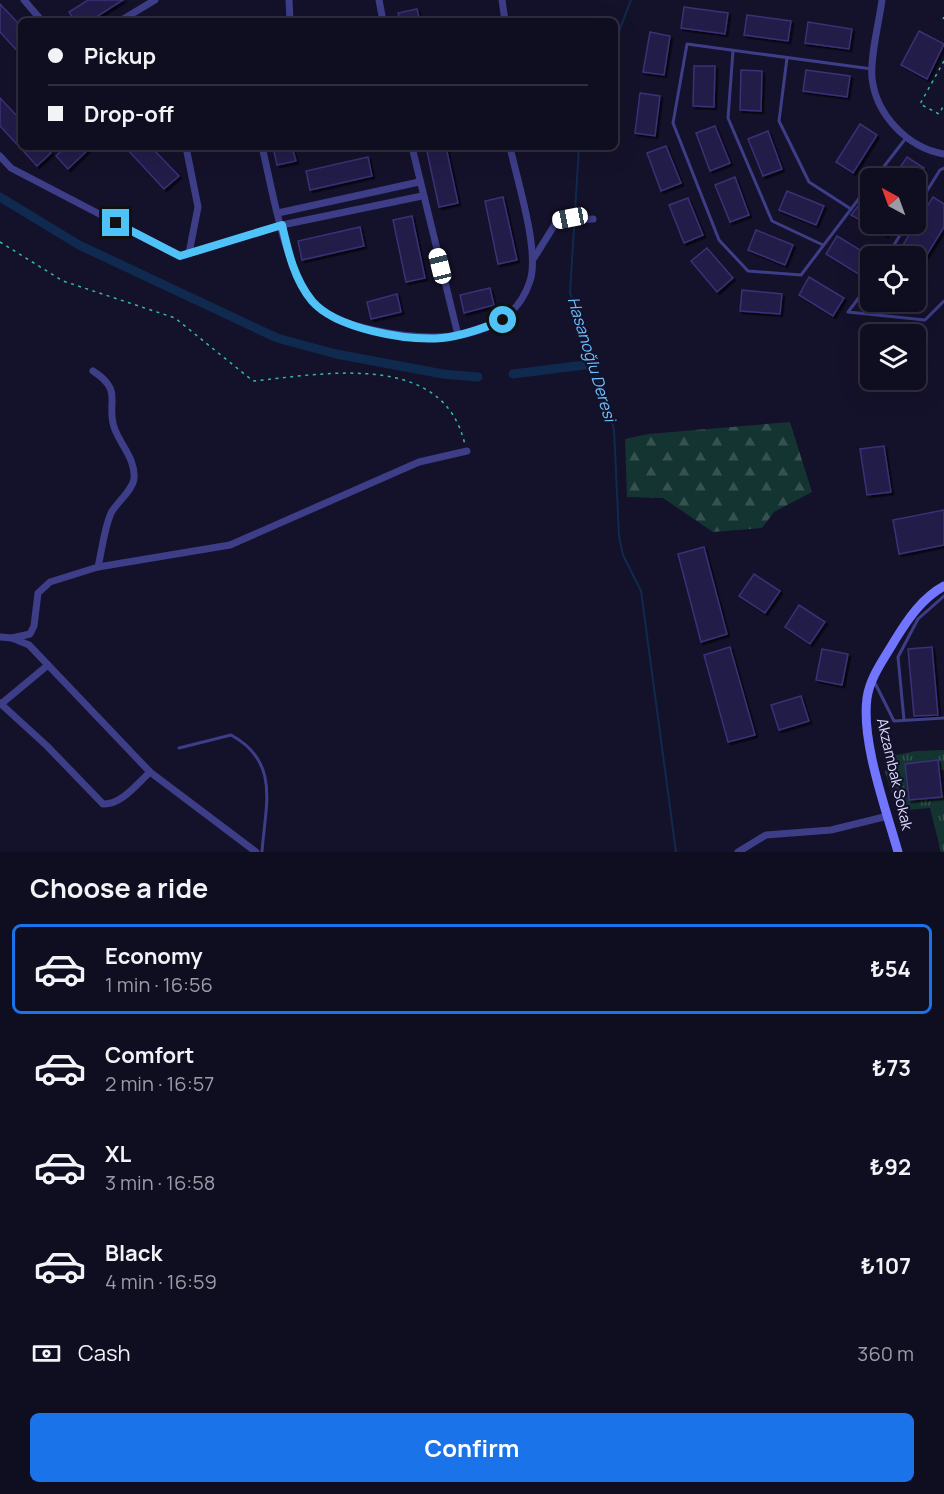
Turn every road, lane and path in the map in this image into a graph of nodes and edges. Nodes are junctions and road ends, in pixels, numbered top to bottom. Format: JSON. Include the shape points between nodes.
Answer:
{"nodes":[{"id":1,"x":24,"y":0,"type":"edge"},
{"id":2,"x":155,"y":0,"type":"edge"},
{"id":3,"x":290,"y":0,"type":"edge"},
{"id":4,"x":379,"y":0,"type":"edge"},
{"id":5,"x":502,"y":0,"type":"edge"},
{"id":6,"x":882,"y":0,"type":"edge"},
{"id":7,"x":39,"y":18,"type":"edge"},
{"id":8,"x":125,"y":18,"type":"edge"},
{"id":9,"x":290,"y":18,"type":"edge"},
{"id":10,"x":382,"y":18,"type":"edge"},
{"id":11,"x":505,"y":18,"type":"edge"},
{"id":12,"x":733,"y":50,"type":"junction"},
{"id":13,"x":787,"y":58,"type":"junction"},
{"id":14,"x":944,"y":61,"type":"edge"},
{"id":15,"x":873,"y":69,"type":"junction"},
{"id":16,"x":944,"y":105,"type":"edge"},
{"id":17,"x":906,"y":138,"type":"junction"},
{"id":18,"x":187,"y":150,"type":"edge"},
{"id":19,"x":263,"y":150,"type":"edge"},
{"id":20,"x":413,"y":150,"type":"edge"},
{"id":21,"x":511,"y":150,"type":"edge"},
{"id":22,"x":944,"y":154,"type":"edge"},
{"id":23,"x":0,"y":156,"type":"edge"},
{"id":24,"x":883,"y":168,"type":"edge"},
{"id":25,"x":944,"y":168,"type":"edge"},
{"id":26,"x":419,"y":182,"type":"junction"},
{"id":27,"x":926,"y":192,"type":"edge"},
{"id":28,"x":422,"y":196,"type":"junction"},
{"id":29,"x":860,"y":197,"type":"edge"},
{"id":30,"x":851,"y":208,"type":"junction"},
{"id":31,"x":278,"y":213,"type":"junction"},
{"id":32,"x":593,"y":219,"type":"dead end"},
{"id":33,"x":282,"y":225,"type":"junction"},
{"id":34,"x":0,"y":242,"type":"edge"},
{"id":35,"x":823,"y":245,"type":"junction"},
{"id":36,"x":189,"y":253,"type":"junction"},
{"id":37,"x":534,"y":258,"type":"junction"},
{"id":38,"x":860,"y":296,"type":"edge"},
{"id":39,"x":944,"y":301,"type":"edge"},
{"id":40,"x":458,"y":335,"type":"junction"},
{"id":41,"x":93,"y":371,"type":"dead end"},
{"id":42,"x":467,"y":451,"type":"joint"},
{"id":43,"x":98,"y":567,"type":"junction"},
{"id":44,"x":944,"y":586,"type":"edge"},
{"id":45,"x":944,"y":596,"type":"edge"},
{"id":46,"x":0,"y":637,"type":"edge"},
{"id":47,"x":12,"y":638,"type":"junction"},
{"id":48,"x":48,"y":665,"type":"junction"},
{"id":49,"x":873,"y":679,"type":"junction"},
{"id":50,"x":1,"y":704,"type":"edge"},
{"id":51,"x":944,"y":718,"type":"edge"},
{"id":52,"x":904,"y":720,"type":"junction"},
{"id":53,"x":179,"y":747,"type":"dead end"},
{"id":54,"x":150,"y":772,"type":"junction"},
{"id":55,"x":888,"y":816,"type":"junction"},
{"id":56,"x":256,"y":852,"type":"edge"},
{"id":57,"x":262,"y":852,"type":"edge"},
{"id":58,"x":738,"y":852,"type":"edge"},
{"id":59,"x":898,"y":852,"type":"edge"}],
"edges":[{"from":1,"to":7,"type":"street"},
{"from":2,"to":8,"type":"street"},
{"from":3,"to":9,"type":"street"},
{"from":4,"to":10,"type":"street"},
{"from":5,"to":11,"type":"street"},
{"from":6,"to":15,"type":"street"},
{"from":12,"to":13,"type":"lane"},
{"from":12,"to":35,"type":"lane","via":[[728,118],[772,221]]},
{"from":12,"to":35,"type":"lane","via":[[687,44],[673,123],[719,240],[748,271],[801,275]]},
{"from":13,"to":15,"type":"lane"},
{"from":13,"to":30,"type":"lane","via":[[779,121],[809,182]]},
{"from":14,"to":16,"type":"path","via":[[920,104],[939,114]]},
{"from":15,"to":17,"type":"street","via":[[879,101]]},
{"from":17,"to":22,"type":"street"},
{"from":17,"to":24,"type":"lane"},
{"from":18,"to":36,"type":"street","via":[[198,207]]},
{"from":19,"to":31,"type":"street"},
{"from":20,"to":26,"type":"street"},
{"from":21,"to":37,"type":"street"},
{"from":23,"to":36,"type":"street","via":[[11,168],[180,256]]},
{"from":25,"to":27,"type":"lane"},
{"from":26,"to":28,"type":"street"},
{"from":26,"to":31,"type":"street"},
{"from":28,"to":33,"type":"street"},
{"from":28,"to":40,"type":"street"},
{"from":29,"to":30,"type":"lane"},
{"from":30,"to":35,"type":"lane"},
{"from":31,"to":33,"type":"street"},
{"from":32,"to":37,"type":"street","via":[[556,221]]},
{"from":33,"to":36,"type":"street"},
{"from":33,"to":40,"type":"street","via":[[298,277],[312,301],[328,316],[414,338]]},
{"from":34,"to":42,"type":"path","via":[[63,281],[175,318],[253,381],[354,371],[395,376],[438,398],[461,424]]},
{"from":37,"to":40,"type":"street","via":[[522,300],[503,320]]},
{"from":38,"to":39,"type":"lane","via":[[848,312],[925,320]]},
{"from":41,"to":43,"type":"street","via":[[106,380],[114,398],[114,426],[127,451],[134,481],[111,514]]},
{"from":42,"to":43,"type":"street","via":[[419,462],[230,545]]},
{"from":43,"to":47,"type":"street","via":[[50,582],[38,594],[30,634]]},
{"from":44,"to":49,"type":"street","name":"Akzambak Sokak","via":[[915,611]]},
{"from":45,"to":52,"type":"lane","via":[[918,619],[898,657]]},
{"from":46,"to":47,"type":"street"},
{"from":47,"to":48,"type":"street","via":[[29,645]]},
{"from":48,"to":50,"type":"street"},
{"from":48,"to":54,"type":"street"},
{"from":49,"to":52,"type":"lane","via":[[894,721]]},
{"from":49,"to":55,"type":"street","name":"Akzambak Sokak","via":[[866,718]]},
{"from":50,"to":54,"type":"street","via":[[103,804],[119,800]]},
{"from":51,"to":52,"type":"lane"},
{"from":53,"to":57,"type":"lane","via":[[231,735],[261,763],[267,782]]},
{"from":54,"to":56,"type":"street"},
{"from":55,"to":58,"type":"street","via":[[831,830],[766,835]]},
{"from":55,"to":59,"type":"street","name":"Akzambak Sokak"}]}
